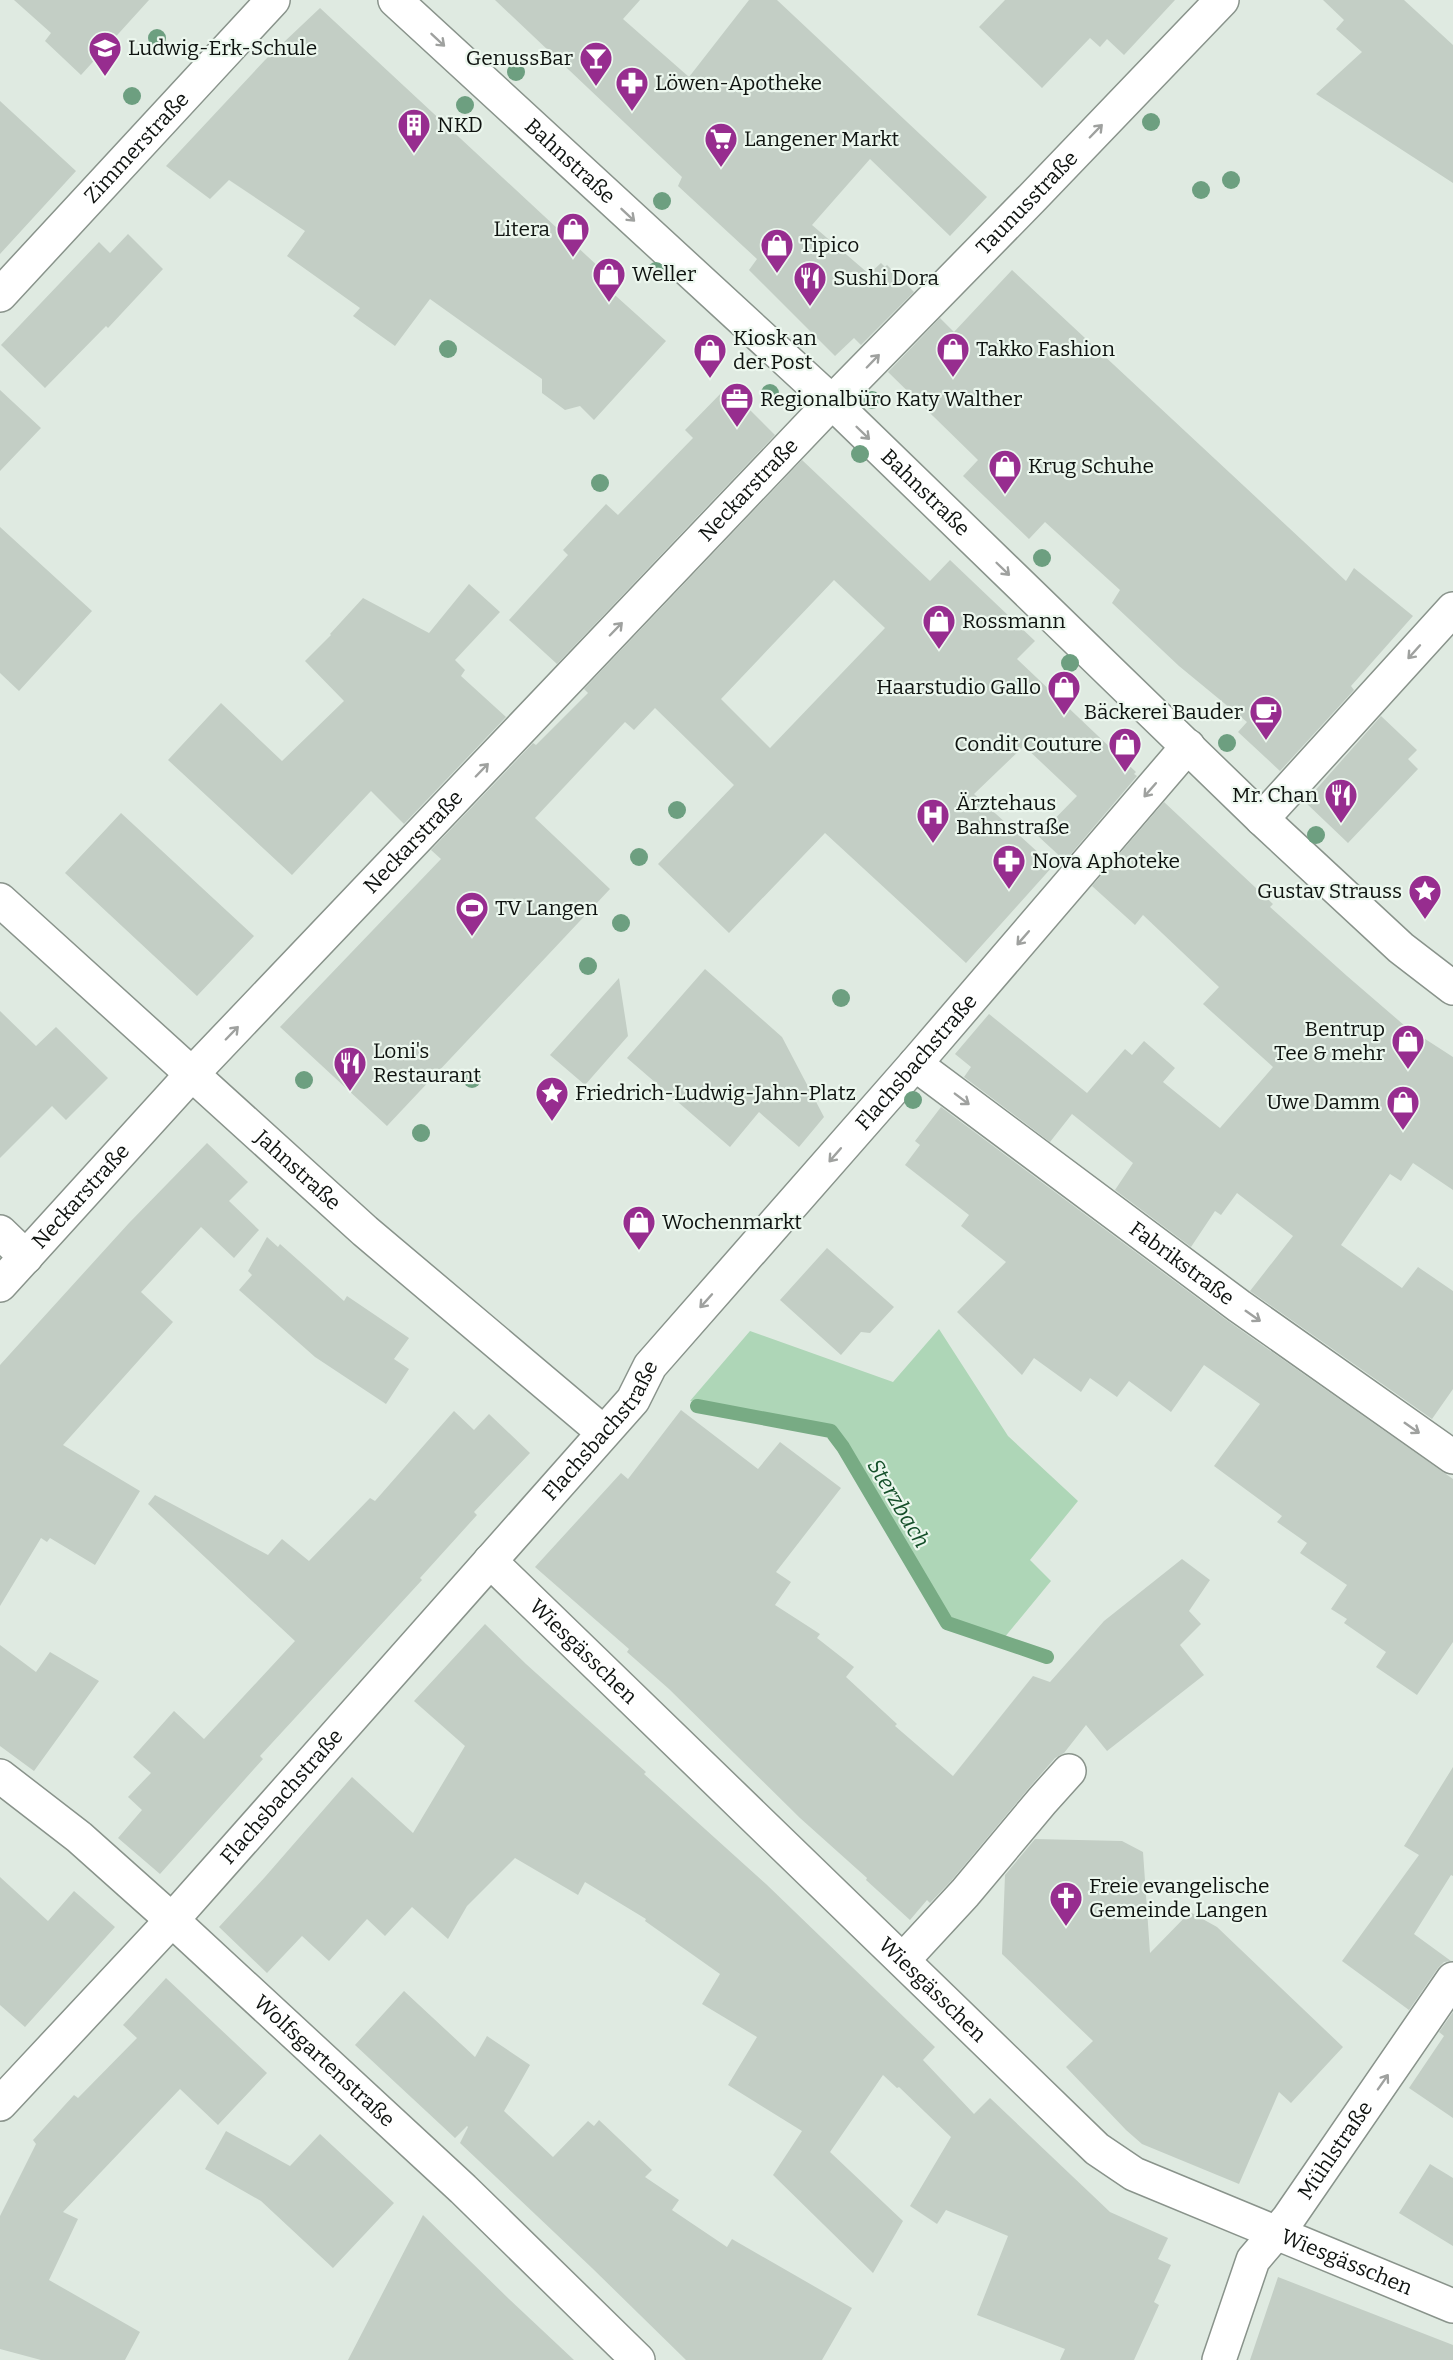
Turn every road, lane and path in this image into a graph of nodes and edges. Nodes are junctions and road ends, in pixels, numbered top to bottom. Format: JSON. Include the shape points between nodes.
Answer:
{"nodes":[{"id":1,"x":273,"y":0,"type":"edge"},
{"id":2,"x":395,"y":0,"type":"edge"},
{"id":3,"x":1222,"y":0,"type":"edge"},
{"id":4,"x":0,"y":295,"type":"edge"},
{"id":5,"x":832,"y":402,"type":"junction"},
{"id":6,"x":1453,"y":609,"type":"edge"},
{"id":7,"x":1188,"y":746,"type":"junction"},
{"id":8,"x":1262,"y":819,"type":"junction"},
{"id":9,"x":0,"y":900,"type":"edge"},
{"id":10,"x":1453,"y":988,"type":"edge"},
{"id":11,"x":915,"y":1064,"type":"junction"},
{"id":12,"x":191,"y":1075,"type":"junction"},
{"id":13,"x":0,"y":1232,"type":"edge"},
{"id":14,"x":26,"y":1257,"type":"junction"},
{"id":15,"x":0,"y":1286,"type":"edge"},
{"id":16,"x":603,"y":1432,"type":"junction"},
{"id":17,"x":1453,"y":1457,"type":"edge"},
{"id":18,"x":490,"y":1560,"type":"junction"},
{"id":19,"x":1069,"y":1772,"type":"dead end"},
{"id":20,"x":0,"y":1776,"type":"edge"},
{"id":21,"x":172,"y":1920,"type":"junction"},
{"id":22,"x":903,"y":1960,"type":"junction"},
{"id":23,"x":1453,"y":1979,"type":"edge"},
{"id":24,"x":0,"y":2104,"type":"edge"},
{"id":25,"x":1276,"y":2232,"type":"junction"},
{"id":26,"x":1453,"y":2306,"type":"edge"},
{"id":27,"x":638,"y":2360,"type":"edge"},
{"id":28,"x":1219,"y":2360,"type":"edge"}],
"edges":[{"from":1,"to":4,"type":"street","name":"Zimmerstraße"},
{"from":2,"to":5,"type":"street","name":"Bahnstraße","one_way":true},
{"from":5,"to":3,"type":"street","name":"Taunusstraße","one_way":true},
{"from":5,"to":7,"type":"street","name":"Bahnstraße","one_way":true},
{"from":12,"to":5,"type":"street","name":"Neckarstraße","one_way":true},
{"from":6,"to":8,"type":"street","one_way":true},
{"from":7,"to":8,"type":"street","name":"Bahnstraße"},
{"from":7,"to":11,"type":"street","name":"Flachsbachstraße","one_way":true},
{"from":8,"to":10,"type":"street","name":"Bahnstraße","via":[[1401,948]]},
{"from":9,"to":12,"type":"street","name":"Jahnstraße"},
{"from":11,"to":16,"type":"street","name":"Flachsbachstraße","one_way":true,"via":[[650,1366],[633,1400]]},
{"from":11,"to":17,"type":"street","name":"Fabrikstraße","one_way":true,"via":[[1239,1306]]},
{"from":12,"to":14,"type":"street","name":"Neckarstraße"},
{"from":12,"to":16,"type":"street","name":"Jahnstraße","via":[[365,1231]]},
{"from":13,"to":14,"type":"street"},
{"from":14,"to":15,"type":"street","name":"Neckarstraße"},
{"from":16,"to":18,"type":"street","name":"Flachsbachstraße"},
{"from":18,"to":21,"type":"street","name":"Flachsbachstraße"},
{"from":18,"to":22,"type":"street","name":"Wiesgässchen"},
{"from":19,"to":22,"type":"street"},
{"from":20,"to":21,"type":"street","name":"Wolfsgartenstraße","via":[[79,1837]]},
{"from":21,"to":24,"type":"street","name":"Flachsbachstraße"},
{"from":21,"to":27,"type":"street","name":"Wolfsgartenstraße","via":[[463,2189]]},
{"from":22,"to":25,"type":"street","name":"Wiesgässchen","via":[[1097,2149],[1134,2174]]},
{"from":25,"to":23,"type":"street","name":"Mühlstraße","one_way":true},
{"from":25,"to":26,"type":"street","name":"Wiesgässchen"},
{"from":25,"to":28,"type":"street","name":"Mühlstraße","via":[[1253,2260]]}]}
